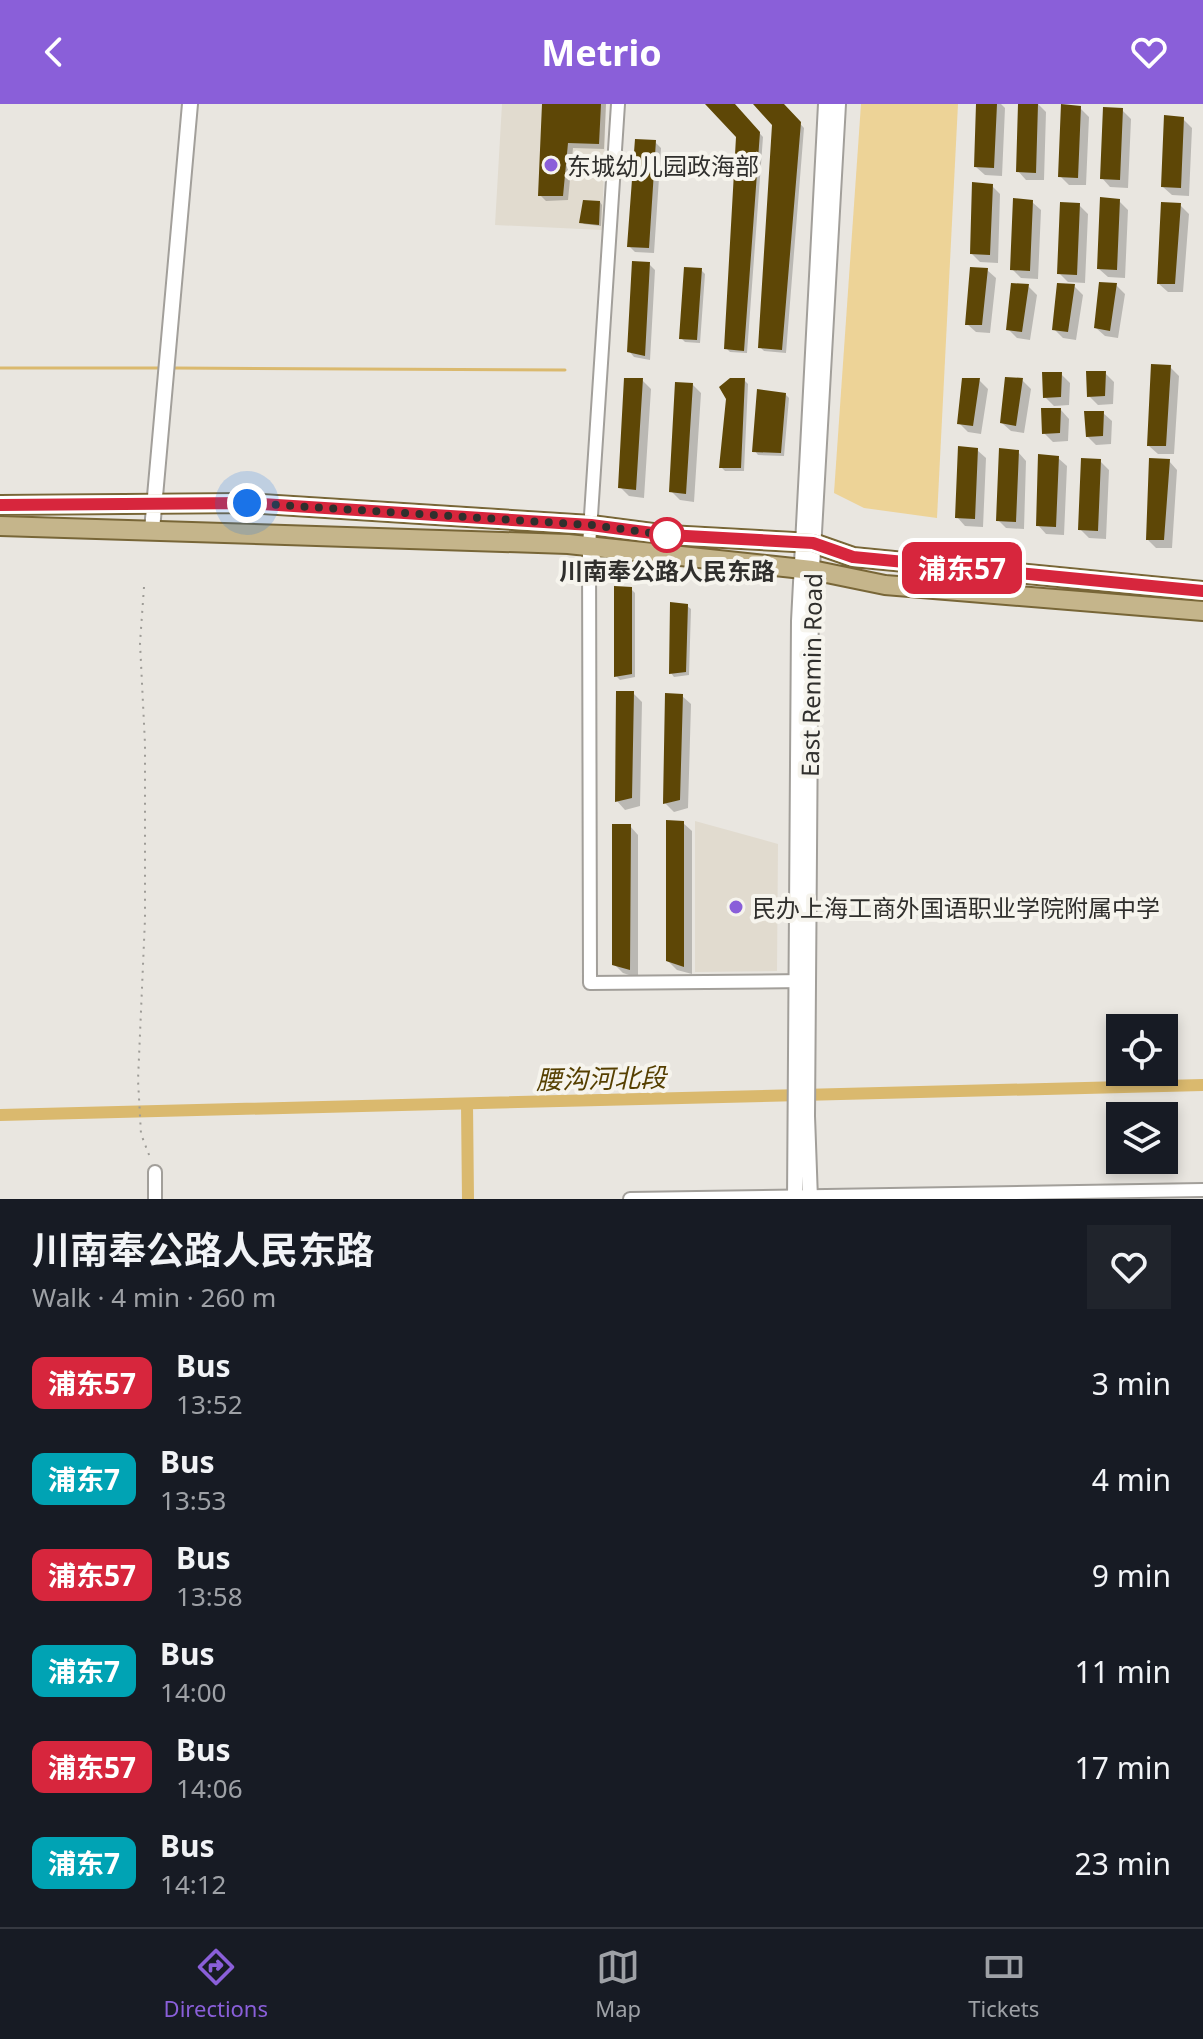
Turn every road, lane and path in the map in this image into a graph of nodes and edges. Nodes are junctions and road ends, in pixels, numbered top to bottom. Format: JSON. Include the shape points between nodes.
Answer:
{"nodes":[{"id":1,"x":190,"y":104,"type":"edge"},
{"id":2,"x":618,"y":104,"type":"edge"},
{"id":3,"x":826,"y":104,"type":"edge"},
{"id":4,"x":838,"y":104,"type":"edge"},
{"id":5,"x":155,"y":504,"type":"junction"},
{"id":6,"x":0,"y":505,"type":"edge"},
{"id":7,"x":591,"y":525,"type":"junction"},
{"id":8,"x":0,"y":526,"type":"edge"},
{"id":9,"x":152,"y":530,"type":"junction"},
{"id":10,"x":808,"y":543,"type":"junction"},
{"id":11,"x":589,"y":546,"type":"junction"},
{"id":12,"x":806,"y":569,"type":"junction"},
{"id":13,"x":144,"y":587,"type":"dead end"},
{"id":14,"x":1203,"y":591,"type":"edge"},
{"id":15,"x":1203,"y":611,"type":"edge"},
{"id":16,"x":802,"y":981,"type":"junction"},
{"id":17,"x":801,"y":1116,"type":"junction"},
{"id":18,"x":155,"y":1172,"type":"joint"},
{"id":19,"x":1203,"y":1190,"type":"edge"},
{"id":20,"x":795,"y":1198,"type":"edge"},
{"id":21,"x":810,"y":1198,"type":"edge"},
{"id":22,"x":155,"y":1199,"type":"edge"},
{"id":23,"x":630,"y":1199,"type":"edge"}],
"edges":[{"from":1,"to":5,"type":"street"},
{"from":2,"to":7,"type":"street"},
{"from":3,"to":10,"type":"street","name":"East Renmin Road"},
{"from":4,"to":10,"type":"street","name":"East Renmin Road"},
{"from":5,"to":6,"type":"main road"},
{"from":5,"to":7,"type":"main road","via":[[247,503]]},
{"from":5,"to":9,"type":"street"},
{"from":7,"to":10,"type":"main road"},
{"from":7,"to":11,"type":"street"},
{"from":8,"to":9,"type":"main road"},
{"from":9,"to":11,"type":"main road"},
{"from":10,"to":12,"type":"street","name":"East Renmin Road"},
{"from":10,"to":14,"type":"main road","via":[[853,557]]},
{"from":11,"to":12,"type":"main road"},
{"from":11,"to":16,"type":"street","via":[[590,983]]},
{"from":12,"to":15,"type":"main road","via":[[885,585]]},
{"from":12,"to":16,"type":"street","name":"East Renmin Road"},
{"from":13,"to":18,"type":"path","via":[[140,643],[145,919],[139,1088],[141,1134]]},
{"from":16,"to":17,"type":"street","name":"East Renmin Road"},
{"from":17,"to":20,"type":"street","name":"East Renmin Road"},
{"from":17,"to":21,"type":"street","name":"East Renmin Road"},
{"from":18,"to":22,"type":"street"},
{"from":19,"to":21,"type":"street"},
{"from":20,"to":21,"type":"street"},
{"from":20,"to":23,"type":"street"}]}
